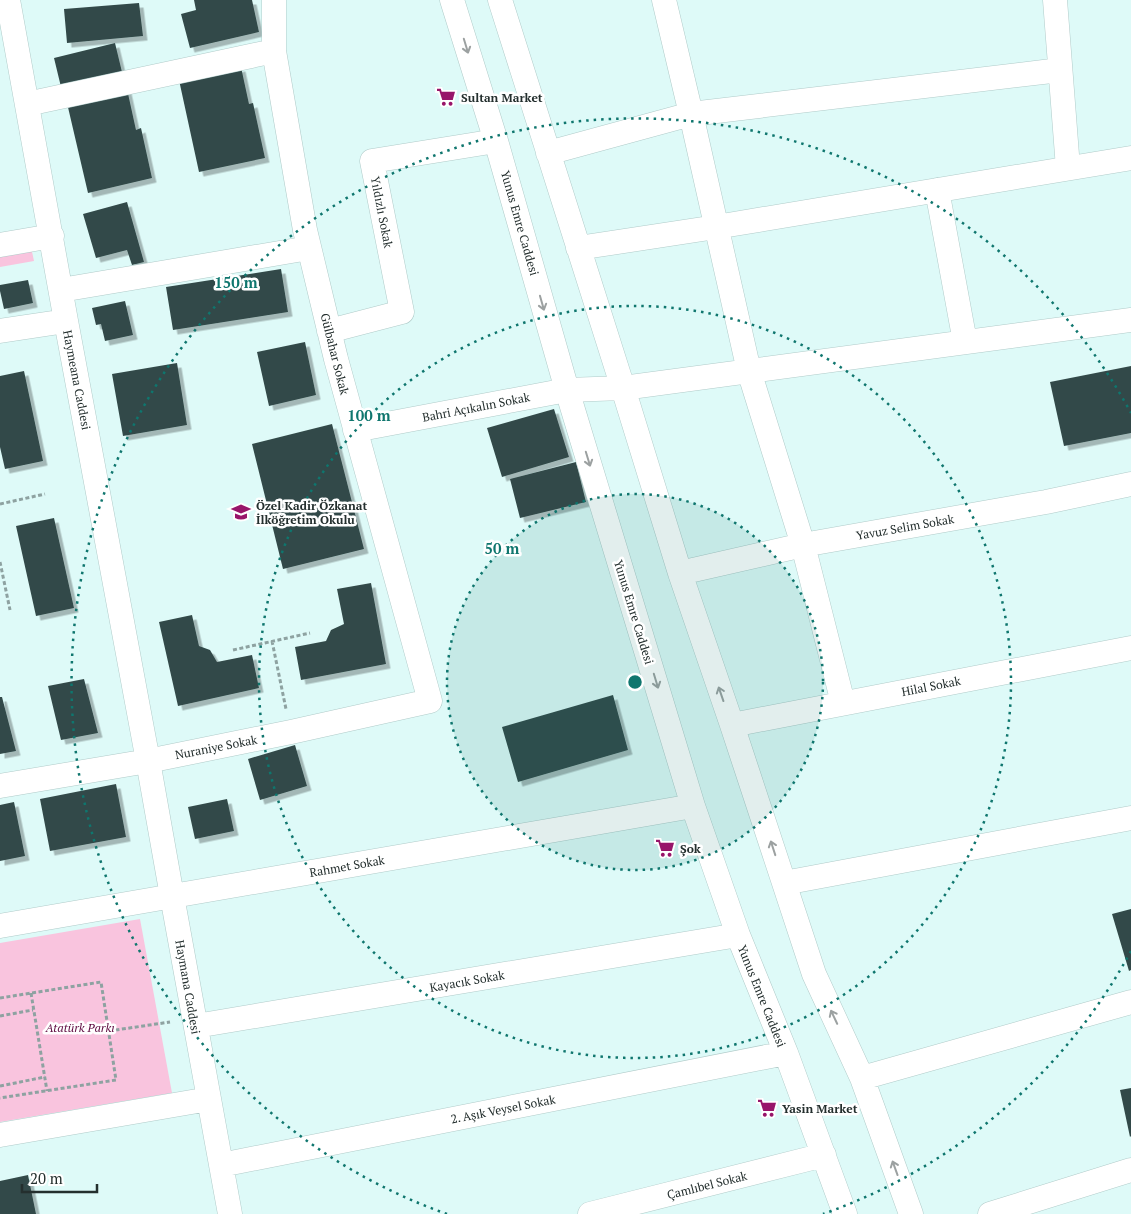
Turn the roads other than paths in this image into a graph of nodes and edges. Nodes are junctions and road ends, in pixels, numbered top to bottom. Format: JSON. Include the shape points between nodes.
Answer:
{"nodes":[{"id":1,"x":8,"y":0,"type":"edge"},
{"id":2,"x":26,"y":0,"type":"edge"},
{"id":3,"x":274,"y":0,"type":"edge"},
{"id":4,"x":452,"y":0,"type":"edge"},
{"id":5,"x":500,"y":0,"type":"edge"},
{"id":6,"x":664,"y":0,"type":"edge"},
{"id":7,"x":1055,"y":0,"type":"edge"},
{"id":8,"x":16,"y":44,"type":"junction"},
{"id":9,"x":274,"y":51,"type":"junction"},
{"id":10,"x":1060,"y":70,"type":"junction"},
{"id":11,"x":27,"y":104,"type":"junction"},
{"id":12,"x":692,"y":114,"type":"junction"},
{"id":13,"x":496,"y":141,"type":"junction"},
{"id":14,"x":548,"y":153,"type":"junction"},
{"id":15,"x":1131,"y":158,"type":"edge"},
{"id":16,"x":1068,"y":168,"type":"junction"},
{"id":17,"x":937,"y":190,"type":"junction"},
{"id":18,"x":716,"y":227,"type":"junction"},
{"id":19,"x":52,"y":236,"type":"junction"},
{"id":20,"x":0,"y":245,"type":"edge"},
{"id":21,"x":310,"y":248,"type":"junction"},
{"id":22,"x":578,"y":248,"type":"junction"},
{"id":23,"x":60,"y":290,"type":"junction"},
{"id":24,"x":1131,"y":320,"type":"edge"},
{"id":25,"x":66,"y":321,"type":"junction"},
{"id":26,"x":0,"y":331,"type":"edge"},
{"id":27,"x":329,"y":331,"type":"junction"},
{"id":28,"x":965,"y":342,"type":"junction"},
{"id":29,"x":749,"y":371,"type":"junction"},
{"id":30,"x":623,"y":388,"type":"junction"},
{"id":31,"x":567,"y":390,"type":"junction"},
{"id":32,"x":356,"y":430,"type":"junction"},
{"id":33,"x":1131,"y":484,"type":"edge"},
{"id":34,"x":803,"y":546,"type":"junction"},
{"id":35,"x":680,"y":573,"type":"junction"},
{"id":36,"x":1131,"y":648,"type":"edge"},
{"id":37,"x":430,"y":701,"type":"joint"},
{"id":38,"x":843,"y":703,"type":"junction"},
{"id":39,"x":732,"y":725,"type":"junction"},
{"id":40,"x":148,"y":760,"type":"junction"},
{"id":41,"x":0,"y":786,"type":"edge"},
{"id":42,"x":693,"y":806,"type":"junction"},
{"id":43,"x":1131,"y":818,"type":"edge"},
{"id":44,"x":784,"y":883,"type":"junction"},
{"id":45,"x":172,"y":896,"type":"junction"},
{"id":46,"x":0,"y":926,"type":"edge"},
{"id":47,"x":738,"y":935,"type":"junction"},
{"id":48,"x":1131,"y":1002,"type":"edge"},
{"id":49,"x":195,"y":1023,"type":"junction"},
{"id":50,"x":786,"y":1053,"type":"junction"},
{"id":51,"x":862,"y":1078,"type":"junction"},
{"id":52,"x":209,"y":1099,"type":"junction"},
{"id":53,"x":0,"y":1135,"type":"edge"},
{"id":54,"x":824,"y":1155,"type":"junction"},
{"id":55,"x":221,"y":1165,"type":"junction"},
{"id":56,"x":1131,"y":1170,"type":"edge"},
{"id":57,"x":230,"y":1214,"type":"edge"},
{"id":58,"x":590,"y":1214,"type":"edge"},
{"id":59,"x":845,"y":1214,"type":"edge"},
{"id":60,"x":911,"y":1214,"type":"edge"},
{"id":61,"x":990,"y":1214,"type":"edge"}],
"edges":[{"from":1,"to":8,"type":"street","name":"Haymeana Caddesi"},
{"from":2,"to":8,"type":"street"},
{"from":3,"to":9,"type":"street","name":"Gülbahar Sokak"},
{"from":4,"to":13,"type":"street","name":"Yunus Emre Caddesi","one_way":true},
{"from":5,"to":14,"type":"street"},
{"from":6,"to":12,"type":"street"},
{"from":7,"to":10,"type":"street"},
{"from":8,"to":11,"type":"street","name":"Haymeana Caddesi"},
{"from":9,"to":11,"type":"street"},
{"from":9,"to":21,"type":"street","name":"Gülbahar Sokak"},
{"from":10,"to":12,"type":"street"},
{"from":10,"to":16,"type":"street"},
{"from":11,"to":19,"type":"street","name":"Haymeana Caddesi"},
{"from":12,"to":14,"type":"street"},
{"from":12,"to":18,"type":"street"},
{"from":13,"to":27,"type":"street","name":"Yıldızlı Sokak","via":[[372,161],[402,312]]},
{"from":13,"to":31,"type":"street","name":"Yunus Emre Caddesi","one_way":true},
{"from":14,"to":22,"type":"street"},
{"from":15,"to":16,"type":"street"},
{"from":16,"to":17,"type":"street"},
{"from":17,"to":18,"type":"street"},
{"from":17,"to":28,"type":"street"},
{"from":18,"to":22,"type":"street"},
{"from":18,"to":29,"type":"street"},
{"from":19,"to":20,"type":"street"},
{"from":19,"to":23,"type":"street","name":"Haymeana Caddesi"},
{"from":21,"to":23,"type":"street"},
{"from":21,"to":27,"type":"street","name":"Gülbahar Sokak"},
{"from":22,"to":30,"type":"street"},
{"from":23,"to":25,"type":"street","name":"Haymeana Caddesi"},
{"from":24,"to":28,"type":"street","name":"Bahri Açıkalın Sokak"},
{"from":25,"to":26,"type":"street"},
{"from":25,"to":40,"type":"street","name":"Haymeana Caddesi"},
{"from":27,"to":32,"type":"street","name":"Gülbahar Sokak"},
{"from":28,"to":29,"type":"street","name":"Bahri Açıkalın Sokak"},
{"from":29,"to":30,"type":"street","name":"Bahri Açıkalın Sokak"},
{"from":29,"to":34,"type":"street"},
{"from":30,"to":31,"type":"street","name":"Bahri Açıkalın Sokak"},
{"from":30,"to":35,"type":"street"},
{"from":31,"to":32,"type":"street","name":"Bahri Açıkalın Sokak"},
{"from":31,"to":42,"type":"street","name":"Yunus Emre Caddesi","one_way":true},
{"from":32,"to":37,"type":"street","name":"Gülbahar Sokak"},
{"from":33,"to":34,"type":"street","name":"Yavuz Selim Sokak"},
{"from":34,"to":35,"type":"street","name":"Yavuz Selim Sokak"},
{"from":34,"to":38,"type":"street"},
{"from":39,"to":35,"type":"street","one_way":true},
{"from":36,"to":38,"type":"street","name":"Hilal Sokak"},
{"from":37,"to":40,"type":"street","name":"Nuraniye Sokak"},
{"from":38,"to":39,"type":"street","name":"Hilal Sokak"},
{"from":44,"to":39,"type":"street","one_way":true},
{"from":40,"to":41,"type":"street","name":"Nuraniye Sokak"},
{"from":40,"to":45,"type":"street","name":"Haymana Caddesi"},
{"from":42,"to":45,"type":"street","name":"Rahmet Sokak"},
{"from":42,"to":47,"type":"street","name":"Yunus Emre Caddesi"},
{"from":43,"to":44,"type":"street"},
{"from":51,"to":44,"type":"street","one_way":true,"via":[[814,974]]},
{"from":45,"to":46,"type":"street","name":"Rahmet Sokak"},
{"from":45,"to":49,"type":"street","name":"Haymana Caddesi"},
{"from":47,"to":49,"type":"street","name":"Kayacık Sokak"},
{"from":47,"to":50,"type":"street","name":"Yunus Emre Caddesi"},
{"from":48,"to":51,"type":"street"},
{"from":49,"to":52,"type":"street","name":"Haymana Caddesi"},
{"from":50,"to":54,"type":"street","name":"Yunus Emre Caddesi"},
{"from":50,"to":55,"type":"street","name":"2. Aşık Veysel Sokak"},
{"from":60,"to":51,"type":"street","one_way":true},
{"from":52,"to":53,"type":"street"},
{"from":52,"to":55,"type":"street","name":"Haymana Caddesi"},
{"from":54,"to":58,"type":"street","name":"Çamlıbel Sokak"},
{"from":54,"to":59,"type":"street","name":"Yunus Emre Caddesi"},
{"from":55,"to":57,"type":"street","name":"Haymana Caddesi"},
{"from":56,"to":61,"type":"street"}]}
